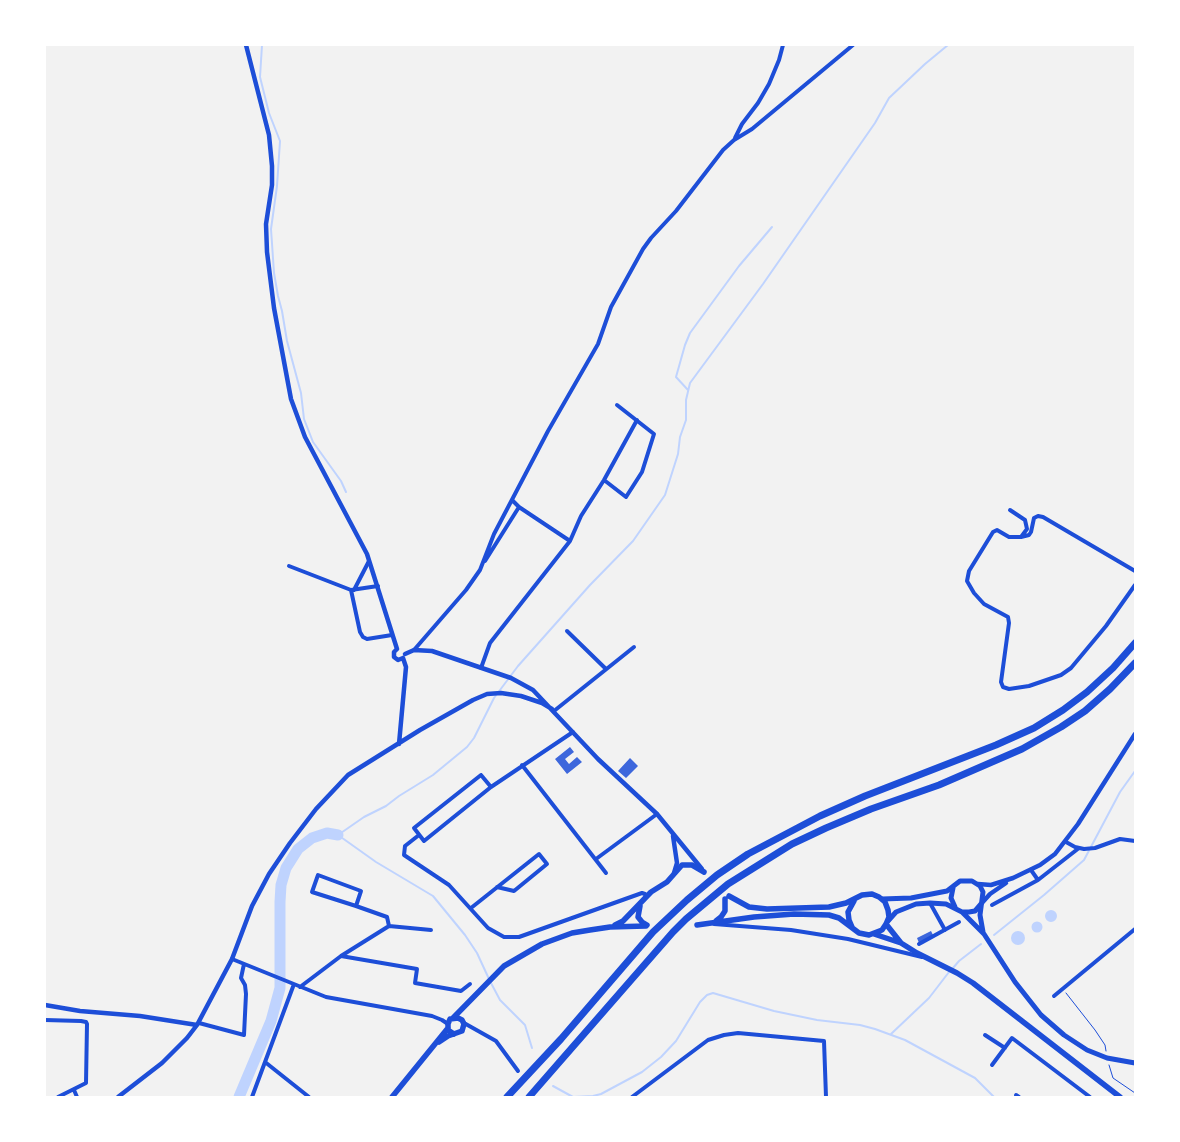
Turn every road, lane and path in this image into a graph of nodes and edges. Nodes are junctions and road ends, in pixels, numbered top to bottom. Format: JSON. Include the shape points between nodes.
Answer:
{"nodes":[{"id":1,"x":246,"y":45,"type":"edge"},
{"id":2,"x":783,"y":45,"type":"edge"},
{"id":3,"x":853,"y":45,"type":"edge"},
{"id":4,"x":734,"y":140,"type":"junction"},
{"id":5,"x":618,"y":404,"type":"dead end"},
{"id":6,"x":637,"y":420,"type":"junction"},
{"id":7,"x":604,"y":480,"type":"junction"},
{"id":8,"x":512,"y":500,"type":"junction"},
{"id":9,"x":519,"y":507,"type":"junction"},
{"id":10,"x":1010,"y":510,"type":"dead end"},
{"id":11,"x":1021,"y":537,"type":"junction"},
{"id":12,"x":570,"y":541,"type":"junction"},
{"id":13,"x":369,"y":561,"type":"junction"},
{"id":14,"x":289,"y":566,"type":"dead end"},
{"id":15,"x":480,"y":570,"type":"junction"},
{"id":16,"x":1135,"y":571,"type":"edge"},
{"id":17,"x":1135,"y":585,"type":"edge"},
{"id":18,"x":378,"y":586,"type":"junction"},
{"id":19,"x":353,"y":590,"type":"junction"},
{"id":20,"x":567,"y":631,"type":"dead end"},
{"id":21,"x":392,"y":635,"type":"junction"},
{"id":22,"x":1135,"y":643,"type":"edge"},
{"id":23,"x":634,"y":647,"type":"dead end"},
{"id":24,"x":397,"y":649,"type":"junction"},
{"id":25,"x":414,"y":650,"type":"junction"},
{"id":26,"x":404,"y":656,"type":"junction"},
{"id":27,"x":1135,"y":664,"type":"edge"},
{"id":28,"x":481,"y":668,"type":"junction"},
{"id":29,"x":606,"y":669,"type":"junction"},
{"id":30,"x":553,"y":710,"type":"junction"},
{"id":31,"x":573,"y":732,"type":"junction"},
{"id":32,"x":1135,"y":734,"type":"edge"},
{"id":33,"x":399,"y":744,"type":"junction"},
{"id":34,"x":522,"y":766,"type":"junction"},
{"id":35,"x":491,"y":787,"type":"junction"},
{"id":36,"x":657,"y":814,"type":"junction"},
{"id":37,"x":672,"y":832,"type":"junction"},
{"id":38,"x":419,"y":834,"type":"junction"},
{"id":39,"x":1135,"y":840,"type":"edge"},
{"id":40,"x":1066,"y":842,"type":"junction"},
{"id":41,"x":1079,"y":848,"type":"junction"},
{"id":42,"x":596,"y":859,"type":"junction"},
{"id":43,"x":1031,"y":870,"type":"junction"},
{"id":44,"x":606,"y":872,"type":"dead end"},
{"id":45,"x":704,"y":872,"type":"joint"},
{"id":46,"x":672,"y":876,"type":"junction"},
{"id":47,"x":1013,"y":878,"type":"junction"},
{"id":48,"x":1038,"y":880,"type":"junction"},
{"id":49,"x":978,"y":884,"type":"junction"},
{"id":50,"x":497,"y":887,"type":"junction"},
{"id":51,"x":953,"y":888,"type":"junction"},
{"id":52,"x":878,"y":896,"type":"junction"},
{"id":53,"x":645,"y":898,"type":"junction"},
{"id":54,"x":856,"y":899,"type":"junction"},
{"id":55,"x":930,"y":903,"type":"junction"},
{"id":56,"x":982,"y":904,"type":"junction"},
{"id":57,"x":992,"y":905,"type":"dead end"},
{"id":58,"x":356,"y":906,"type":"junction"},
{"id":59,"x":955,"y":907,"type":"junction"},
{"id":60,"x":472,"y":908,"type":"junction"},
{"id":61,"x":962,"y":912,"type":"junction"},
{"id":62,"x":959,"y":922,"type":"dead end"},
{"id":63,"x":710,"y":924,"type":"junction"},
{"id":64,"x":887,"y":924,"type":"junction"},
{"id":65,"x":697,"y":925,"type":"dead end"},
{"id":66,"x":388,"y":926,"type":"junction"},
{"id":67,"x":610,"y":927,"type":"junction"},
{"id":68,"x":1135,"y":929,"type":"edge"},
{"id":69,"x":431,"y":930,"type":"dead end"},
{"id":70,"x":945,"y":930,"type":"junction"},
{"id":71,"x":860,"y":933,"type":"junction"},
{"id":72,"x":874,"y":934,"type":"junction"},
{"id":73,"x":984,"y":935,"type":"junction"},
{"id":74,"x":848,"y":939,"type":"junction"},
{"id":75,"x":901,"y":943,"type":"junction"},
{"id":76,"x":919,"y":944,"type":"dead end"},
{"id":77,"x":341,"y":956,"type":"junction"},
{"id":78,"x":232,"y":959,"type":"junction"},
{"id":79,"x":928,"y":959,"type":"junction"},
{"id":80,"x":244,"y":964,"type":"junction"},
{"id":81,"x":294,"y":984,"type":"junction"},
{"id":82,"x":470,"y":984,"type":"dead end"},
{"id":83,"x":300,"y":987,"type":"junction"},
{"id":84,"x":1062,"y":989,"type":"junction"},
{"id":85,"x":1054,"y":996,"type":"dead end"},
{"id":86,"x":45,"y":1005,"type":"edge"},
{"id":87,"x":464,"y":1008,"type":"junction"},
{"id":88,"x":453,"y":1018,"type":"junction"},
{"id":89,"x":45,"y":1020,"type":"edge"},
{"id":90,"x":462,"y":1020,"type":"junction"},
{"id":91,"x":198,"y":1024,"type":"junction"},
{"id":92,"x":448,"y":1026,"type":"junction"},
{"id":93,"x":472,"y":1028,"type":"junction"},
{"id":94,"x":462,"y":1031,"type":"junction"},
{"id":95,"x":454,"y":1034,"type":"junction"},
{"id":96,"x":985,"y":1035,"type":"dead end"},
{"id":97,"x":435,"y":1045,"type":"junction"},
{"id":98,"x":1005,"y":1048,"type":"junction"},
{"id":99,"x":1107,"y":1054,"type":"dead end"},
{"id":100,"x":265,"y":1062,"type":"junction"},
{"id":101,"x":1108,"y":1062,"type":"dead end"},
{"id":102,"x":1135,"y":1063,"type":"edge"},
{"id":103,"x":992,"y":1065,"type":"dead end"},
{"id":104,"x":518,"y":1071,"type":"dead end"},
{"id":105,"x":74,"y":1090,"type":"junction"},
{"id":106,"x":1135,"y":1093,"type":"edge"},
{"id":107,"x":58,"y":1097,"type":"edge"},
{"id":108,"x":77,"y":1097,"type":"edge"},
{"id":109,"x":118,"y":1097,"type":"edge"},
{"id":110,"x":252,"y":1097,"type":"edge"},
{"id":111,"x":309,"y":1097,"type":"edge"},
{"id":112,"x":392,"y":1097,"type":"edge"},
{"id":113,"x":508,"y":1097,"type":"edge"},
{"id":114,"x":529,"y":1097,"type":"edge"},
{"id":115,"x":632,"y":1097,"type":"edge"},
{"id":116,"x":826,"y":1097,"type":"edge"},
{"id":117,"x":1090,"y":1097,"type":"edge"},
{"id":118,"x":1120,"y":1097,"type":"edge"}],
"edges":[{"from":1,"to":13,"type":"street","via":[[268,135],[272,166],[266,252],[291,399],[305,437]]},
{"from":2,"to":4,"type":"street","via":[[769,84]]},
{"from":3,"to":4,"type":"street","via":[[752,130]]},
{"from":4,"to":8,"type":"street","via":[[643,249],[611,308],[598,344]]},
{"from":5,"to":6,"type":"street"},
{"from":6,"to":7,"type":"street"},
{"from":6,"to":7,"type":"street","via":[[654,434],[642,472],[626,497]]},
{"from":7,"to":12,"type":"street","via":[[580,516]]},
{"from":8,"to":9,"type":"street"},
{"from":8,"to":15,"type":"street"},
{"from":9,"to":12,"type":"street"},
{"from":9,"to":15,"type":"street"},
{"from":10,"to":11,"type":"street","via":[[1026,520],[1026,529]]},
{"from":11,"to":16,"type":"street","via":[[1029,535],[1034,518],[1043,517]]},
{"from":11,"to":17,"type":"street","via":[[1009,537],[997,530],[993,532],[968,572],[967,581],[984,604],[1008,617],[1001,682],[1009,690],[1043,682],[1071,668]]},
{"from":12,"to":28,"type":"street","via":[[490,643]]},
{"from":13,"to":18,"type":"street"},
{"from":13,"to":19,"type":"street"},
{"from":14,"to":19,"type":"street"},
{"from":15,"to":25,"type":"street"},
{"from":18,"to":19,"type":"street"},
{"from":18,"to":21,"type":"street"},
{"from":19,"to":21,"type":"street","via":[[363,637]]},
{"from":20,"to":29,"type":"street"},
{"from":21,"to":24,"type":"street"},
{"from":22,"to":113,"type":"highway","via":[[1087,692],[1034,728],[820,816],[755,850],[706,883],[653,932]]},
{"from":23,"to":29,"type":"street"},
{"from":24,"to":26,"type":"street","via":[[402,650]]},
{"from":24,"to":26,"type":"street","via":[[393,654],[395,659]]},
{"from":25,"to":26,"type":"street"},
{"from":25,"to":28,"type":"street","via":[[432,652]]},
{"from":26,"to":33,"type":"street","via":[[406,667]]},
{"from":27,"to":114,"type":"highway","via":[[1085,711],[1022,749],[940,785],[826,828],[792,844],[728,884],[673,932]]},
{"from":28,"to":30,"type":"street","via":[[532,690]]},
{"from":29,"to":30,"type":"street"},
{"from":30,"to":31,"type":"street"},
{"from":30,"to":33,"type":"street","via":[[533,699],[511,694],[488,694]]},
{"from":31,"to":34,"type":"street"},
{"from":31,"to":36,"type":"street"},
{"from":32,"to":40,"type":"street"},
{"from":33,"to":78,"type":"street","via":[[348,775],[295,836],[258,893]]},
{"from":34,"to":35,"type":"street"},
{"from":34,"to":42,"type":"street"},
{"from":35,"to":38,"type":"street","via":[[424,840]]},
{"from":35,"to":38,"type":"street","via":[[482,775],[414,828]]},
{"from":36,"to":37,"type":"street"},
{"from":36,"to":42,"type":"street"},
{"from":37,"to":45,"type":"street"},
{"from":37,"to":46,"type":"street","via":[[676,864]]},
{"from":38,"to":60,"type":"street","via":[[405,846],[404,855],[442,879]]},
{"from":39,"to":41,"type":"street","via":[[1120,839],[1095,848]]},
{"from":40,"to":41,"type":"street"},
{"from":40,"to":43,"type":"street","via":[[1051,858]]},
{"from":41,"to":48,"type":"street"},
{"from":42,"to":44,"type":"street"},
{"from":43,"to":47,"type":"street"},
{"from":43,"to":48,"type":"street"},
{"from":45,"to":46,"type":"main road","via":[[686,864]]},
{"from":46,"to":53,"type":"main road"},
{"from":47,"to":49,"type":"street","via":[[991,885]]},
{"from":47,"to":56,"type":"street"},
{"from":48,"to":57,"type":"street"},
{"from":49,"to":51,"type":"main road","via":[[965,880]]},
{"from":49,"to":56,"type":"main road","via":[[983,892]]},
{"from":50,"to":50,"type":"street","via":[[514,891],[547,864],[539,854]]},
{"from":50,"to":60,"type":"street"},
{"from":51,"to":52,"type":"main road","via":[[911,898],[888,900]]},
{"from":51,"to":59,"type":"main road","via":[[951,898]]},
{"from":52,"to":54,"type":"main road","via":[[866,894]]},
{"from":52,"to":64,"type":"main road","via":[[887,906]]},
{"from":53,"to":60,"type":"street","via":[[646,894],[642,893],[520,937],[508,938],[488,928]]},
{"from":53,"to":67,"type":"main road","via":[[623,921]]},
{"from":53,"to":67,"type":"main road","via":[[638,917],[647,926]]},
{"from":54,"to":63,"type":"main road","via":[[829,907],[767,909],[727,898],[723,914]]},
{"from":54,"to":71,"type":"main road","via":[[849,908],[848,918]]},
{"from":55,"to":59,"type":"main road"},
{"from":55,"to":64,"type":"main road","via":[[903,908]]},
{"from":55,"to":70,"type":"street"},
{"from":56,"to":61,"type":"main road","via":[[975,910]]},
{"from":56,"to":73,"type":"main road"},
{"from":58,"to":58,"type":"street","via":[[312,892],[318,875],[360,891]]},
{"from":58,"to":66,"type":"street","via":[[387,918]]},
{"from":59,"to":61,"type":"main road"},
{"from":61,"to":73,"type":"main road"},
{"from":62,"to":70,"type":"street"},
{"from":63,"to":65,"type":"main road"},
{"from":63,"to":71,"type":"main road","via":[[754,917],[830,915]]},
{"from":63,"to":74,"type":"street","via":[[768,927]]},
{"from":64,"to":72,"type":"main road"},
{"from":64,"to":75,"type":"main road"},
{"from":66,"to":69,"type":"street"},
{"from":66,"to":77,"type":"street"},
{"from":67,"to":87,"type":"main road","via":[[555,938],[528,951],[504,966]]},
{"from":68,"to":84,"type":"street"},
{"from":70,"to":76,"type":"street"},
{"from":71,"to":72,"type":"main road"},
{"from":71,"to":74,"type":"street"},
{"from":72,"to":75,"type":"main road"},
{"from":73,"to":102,"type":"main road","via":[[1041,1015],[1081,1047],[1107,1058]]},
{"from":74,"to":79,"type":"street"},
{"from":75,"to":79,"type":"main road"},
{"from":77,"to":82,"type":"street","via":[[417,969],[415,983],[461,991]]},
{"from":77,"to":83,"type":"street"},
{"from":78,"to":80,"type":"street"},
{"from":78,"to":91,"type":"street"},
{"from":79,"to":118,"type":"main road","via":[[955,972],[992,998]]},
{"from":80,"to":81,"type":"street"},
{"from":80,"to":91,"type":"street","via":[[241,978],[246,994],[244,1035]]},
{"from":81,"to":83,"type":"street"},
{"from":81,"to":100,"type":"street"},
{"from":83,"to":92,"type":"street","via":[[326,997],[432,1016]]},
{"from":84,"to":85,"type":"street"},
{"from":84,"to":99,"type":"path","via":[[1096,1030]]},
{"from":86,"to":91,"type":"street","via":[[80,1012]]},
{"from":87,"to":88,"type":"main road"},
{"from":87,"to":90,"type":"main road"},
{"from":88,"to":90,"type":"main road"},
{"from":88,"to":92,"type":"main road"},
{"from":89,"to":105,"type":"street","via":[[86,1022],[86,1083]]},
{"from":90,"to":93,"type":"street"},
{"from":90,"to":94,"type":"main road"},
{"from":91,"to":109,"type":"street","via":[[162,1062]]},
{"from":92,"to":95,"type":"main road"},
{"from":92,"to":97,"type":"main road"},
{"from":93,"to":94,"type":"street"},
{"from":93,"to":104,"type":"street","via":[[496,1041]]},
{"from":94,"to":95,"type":"main road"},
{"from":95,"to":97,"type":"main road"},
{"from":96,"to":98,"type":"street"},
{"from":97,"to":112,"type":"main road"},
{"from":98,"to":103,"type":"street"},
{"from":98,"to":117,"type":"street","via":[[1012,1038]]},
{"from":100,"to":110,"type":"street"},
{"from":100,"to":111,"type":"street"},
{"from":101,"to":106,"type":"path","via":[[1113,1078]]},
{"from":105,"to":107,"type":"street"},
{"from":105,"to":108,"type":"street"},
{"from":115,"to":116,"type":"street","via":[[708,1040],[738,1033],[824,1041]]}]}
